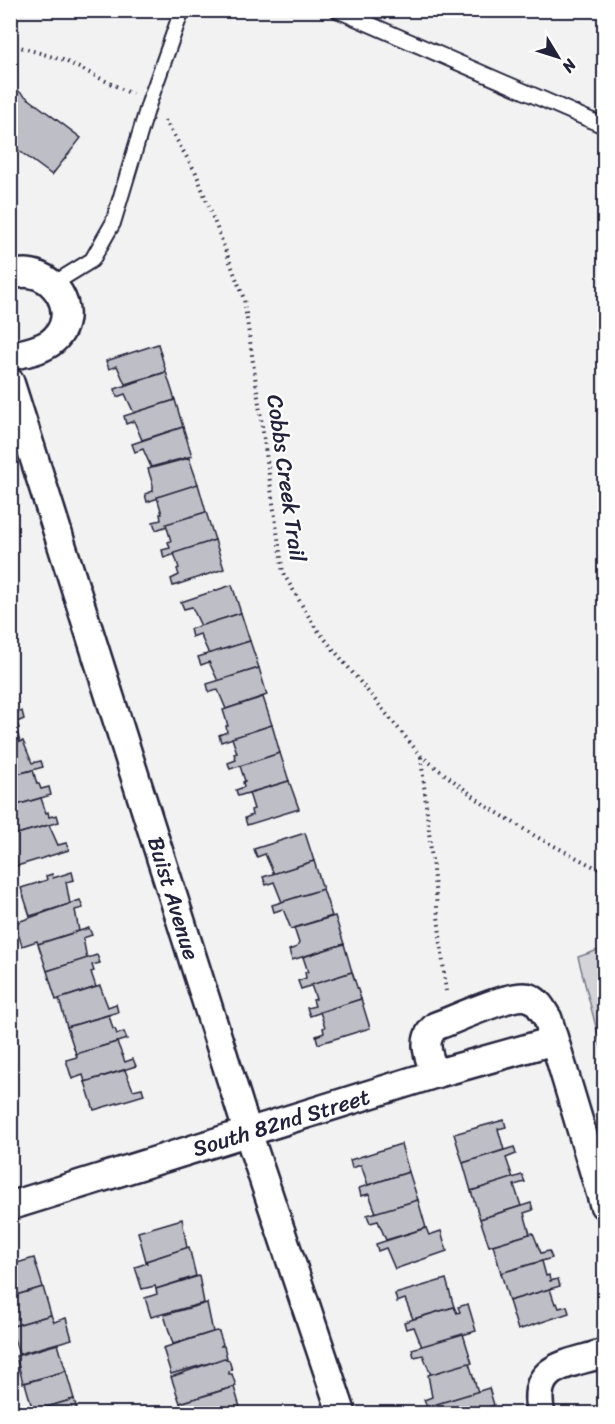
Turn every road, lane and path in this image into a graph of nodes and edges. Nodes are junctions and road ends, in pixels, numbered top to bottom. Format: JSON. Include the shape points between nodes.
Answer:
{"nodes":[{"id":1,"x":182,"y":10,"type":"edge"},
{"id":2,"x":337,"y":10,"type":"edge"},
{"id":3,"x":10,"y":44,"type":"edge"},
{"id":4,"x":149,"y":103,"type":"junction"},
{"id":5,"x":604,"y":126,"type":"edge"},
{"id":6,"x":10,"y":276,"type":"edge"},
{"id":7,"x":53,"y":284,"type":"junction"},
{"id":8,"x":10,"y":356,"type":"edge"},
{"id":9,"x":10,"y":382,"type":"edge"},
{"id":10,"x":16,"y":415,"type":"edge"},
{"id":11,"x":421,"y":756,"type":"junction"},
{"id":12,"x":604,"y":872,"type":"edge"},
{"id":13,"x":450,"y":1022,"type":"junction"},
{"id":14,"x":553,"y":1041,"type":"junction"},
{"id":15,"x":435,"y":1074,"type":"junction"},
{"id":16,"x":248,"y":1133,"type":"junction"},
{"id":17,"x":604,"y":1205,"type":"edge"},
{"id":18,"x":10,"y":1206,"type":"edge"},
{"id":19,"x":604,"y":1353,"type":"edge"},
{"id":20,"x":342,"y":1413,"type":"edge"},
{"id":21,"x":541,"y":1413,"type":"edge"}],
"edges":[{"from":1,"to":4,"type":"lane"},
{"from":2,"to":5,"type":"lane"},
{"from":3,"to":4,"type":"path","name":"Cobbs Creek Trail","via":[[63,60]]},
{"from":4,"to":7,"type":"lane","via":[[113,223],[92,260]]},
{"from":4,"to":11,"type":"path","name":"Cobbs Creek Trail","via":[[176,136],[196,173],[244,299],[283,573],[315,627]]},
{"from":6,"to":7,"type":"street","via":[[21,272],[38,274]]},
{"from":7,"to":8,"type":"street","via":[[63,302],[64,316],[57,336],[35,351]]},
{"from":9,"to":10,"type":"street","name":"Buist Avenue"},
{"from":10,"to":16,"type":"street","name":"Buist Avenue"},
{"from":11,"to":12,"type":"path","name":"Cobbs Creek Trail","via":[[484,806]]},
{"from":11,"to":13,"type":"path"},
{"from":13,"to":14,"type":"street","via":[[511,998],[528,997],[539,1003]]},
{"from":13,"to":15,"type":"street","via":[[428,1033],[427,1052]]},
{"from":14,"to":15,"type":"street","name":"South 82nd Street"},
{"from":14,"to":17,"type":"street"},
{"from":15,"to":16,"type":"street","name":"South 82nd Street"},
{"from":16,"to":18,"type":"street","name":"South 82nd Street"},
{"from":16,"to":20,"type":"street","name":"Buist Avenue"},
{"from":19,"to":21,"type":"street","via":[[550,1370],[541,1379]]}]}
